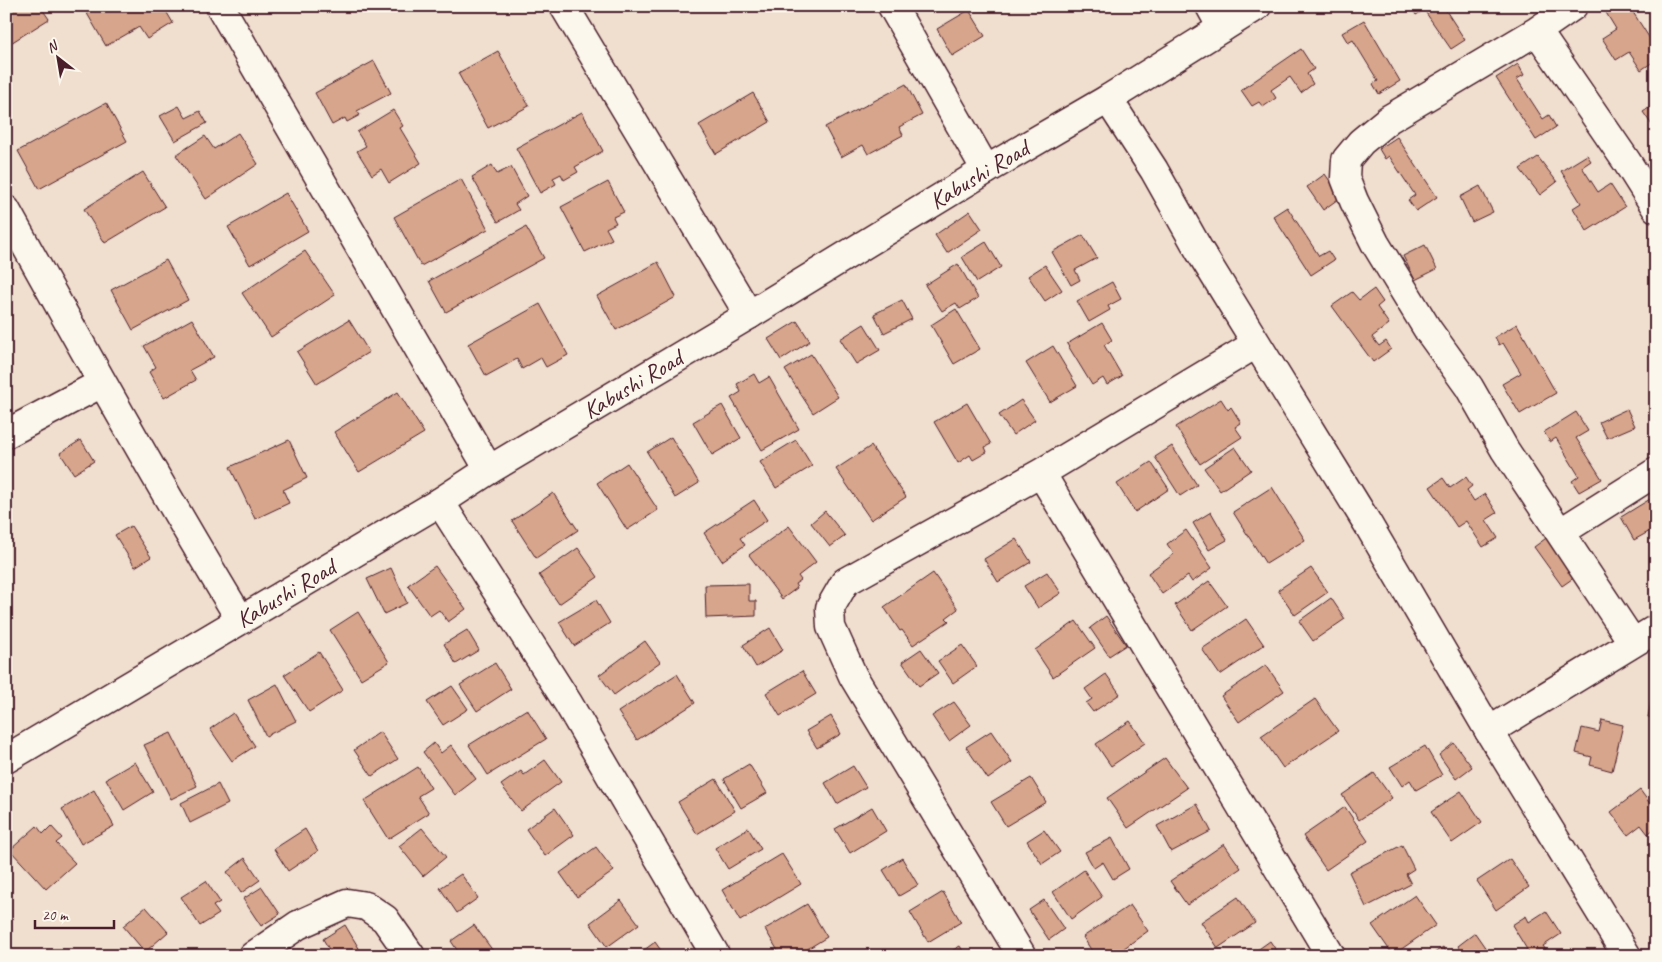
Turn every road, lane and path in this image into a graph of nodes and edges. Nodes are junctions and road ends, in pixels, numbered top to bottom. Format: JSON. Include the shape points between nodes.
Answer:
{"nodes":[{"id":1,"x":220,"y":6,"type":"edge"},
{"id":2,"x":564,"y":6,"type":"edge"},
{"id":3,"x":892,"y":6,"type":"edge"},
{"id":4,"x":1257,"y":6,"type":"edge"},
{"id":5,"x":1573,"y":6,"type":"edge"},
{"id":6,"x":1216,"y":17,"type":"edge"},
{"id":7,"x":1537,"y":31,"type":"junction"},
{"id":8,"x":1108,"y":99,"type":"junction"},
{"id":9,"x":986,"y":170,"type":"junction"},
{"id":10,"x":1656,"y":208,"type":"edge"},
{"id":11,"x":6,"y":210,"type":"edge"},
{"id":12,"x":749,"y":315,"type":"junction"},
{"id":13,"x":1256,"y":344,"type":"junction"},
{"id":14,"x":102,"y":383,"type":"junction"},
{"id":15,"x":6,"y":434,"type":"edge"},
{"id":16,"x":489,"y":470,"type":"junction"},
{"id":17,"x":1041,"y":472,"type":"junction"},
{"id":18,"x":1656,"y":472,"type":"edge"},
{"id":19,"x":440,"y":502,"type":"junction"},
{"id":20,"x":1561,"y":532,"type":"junction"},
{"id":21,"x":240,"y":619,"type":"junction"},
{"id":22,"x":1644,"y":636,"type":"edge"},
{"id":23,"x":1489,"y":731,"type":"junction"},
{"id":24,"x":6,"y":759,"type":"edge"},
{"id":25,"x":253,"y":956,"type":"edge"},
{"id":26,"x":411,"y":956,"type":"edge"},
{"id":27,"x":716,"y":956,"type":"edge"},
{"id":28,"x":1022,"y":956,"type":"edge"},
{"id":29,"x":1331,"y":956,"type":"edge"},
{"id":30,"x":1628,"y":956,"type":"edge"}],
"edges":[{"from":1,"to":16,"type":"street"},
{"from":2,"to":12,"type":"street"},
{"from":3,"to":9,"type":"street"},
{"from":4,"to":6,"type":"street","name":"Kabushi Road"},
{"from":5,"to":7,"type":"street"},
{"from":6,"to":8,"type":"street","name":"Kabushi Road"},
{"from":7,"to":10,"type":"street"},
{"from":7,"to":20,"type":"street","via":[[1388,119],[1346,160],[1345,178],[1375,243],[1428,330],[1469,387],[1506,450]]},
{"from":8,"to":9,"type":"street","name":"Kabushi Road"},
{"from":8,"to":13,"type":"street","via":[[1154,170]]},
{"from":9,"to":12,"type":"street","name":"Kabushi Road"},
{"from":11,"to":14,"type":"street"},
{"from":12,"to":16,"type":"street","name":"Kabushi Road"},
{"from":13,"to":17,"type":"street"},
{"from":13,"to":23,"type":"street","via":[[1366,521]]},
{"from":14,"to":15,"type":"street"},
{"from":14,"to":21,"type":"street"},
{"from":16,"to":19,"type":"street","name":"Kabushi Road"},
{"from":17,"to":28,"type":"street","via":[[845,582],[830,608],[831,627],[853,676]]},
{"from":17,"to":29,"type":"street"},
{"from":18,"to":20,"type":"street"},
{"from":19,"to":21,"type":"street","name":"Kabushi Road"},
{"from":19,"to":27,"type":"street","via":[[568,703]]},
{"from":20,"to":22,"type":"street"},
{"from":21,"to":24,"type":"street","name":"Kabushi Road"},
{"from":22,"to":23,"type":"street"},
{"from":23,"to":30,"type":"street"},
{"from":25,"to":26,"type":"street","via":[[298,925],[347,903],[366,906],[385,919]]}]}
